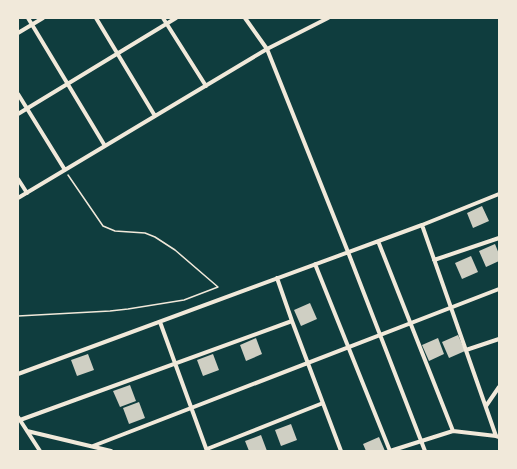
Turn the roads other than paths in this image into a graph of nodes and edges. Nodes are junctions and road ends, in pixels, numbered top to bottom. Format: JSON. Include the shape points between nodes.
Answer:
{"nodes":[{"id":1,"x":28,"y":18,"type":"edge"},
{"id":2,"x":43,"y":18,"type":"edge"},
{"id":3,"x":96,"y":18,"type":"edge"},
{"id":4,"x":163,"y":18,"type":"edge"},
{"id":5,"x":176,"y":18,"type":"edge"},
{"id":6,"x":245,"y":18,"type":"edge"},
{"id":7,"x":328,"y":18,"type":"edge"},
{"id":8,"x":166,"y":24,"type":"junction"},
{"id":9,"x":32,"y":25,"type":"junction"},
{"id":10,"x":18,"y":33,"type":"edge"},
{"id":11,"x":267,"y":49,"type":"junction"},
{"id":12,"x":117,"y":54,"type":"junction"},
{"id":13,"x":68,"y":84,"type":"junction"},
{"id":14,"x":206,"y":86,"type":"junction"},
{"id":15,"x":18,"y":94,"type":"edge"},
{"id":16,"x":26,"y":109,"type":"junction"},
{"id":17,"x":18,"y":114,"type":"edge"},
{"id":18,"x":155,"y":116,"type":"junction"},
{"id":19,"x":105,"y":146,"type":"junction"},
{"id":20,"x":65,"y":170,"type":"junction"},
{"id":21,"x":18,"y":179,"type":"edge"},
{"id":22,"x":27,"y":193,"type":"junction"},
{"id":23,"x":499,"y":194,"type":"edge"},
{"id":24,"x":18,"y":198,"type":"edge"},
{"id":25,"x":422,"y":225,"type":"junction"},
{"id":26,"x":499,"y":238,"type":"edge"},
{"id":27,"x":378,"y":241,"type":"junction"},
{"id":28,"x":348,"y":252,"type":"junction"},
{"id":29,"x":434,"y":260,"type":"junction"},
{"id":30,"x":315,"y":264,"type":"junction"},
{"id":31,"x":277,"y":278,"type":"junction"},
{"id":32,"x":499,"y":289,"type":"edge"},
{"id":33,"x":451,"y":308,"type":"junction"},
{"id":34,"x":292,"y":321,"type":"junction"},
{"id":35,"x":160,"y":322,"type":"junction"},
{"id":36,"x":410,"y":323,"type":"junction"},
{"id":37,"x":380,"y":335,"type":"junction"},
{"id":38,"x":499,"y":339,"type":"edge"},
{"id":39,"x":348,"y":347,"type":"junction"},
{"id":40,"x":466,"y":350,"type":"junction"},
{"id":41,"x":308,"y":363,"type":"junction"},
{"id":42,"x":175,"y":364,"type":"junction"},
{"id":43,"x":18,"y":374,"type":"edge"},
{"id":44,"x":499,"y":387,"type":"edge"},
{"id":45,"x":323,"y":403,"type":"junction"},
{"id":46,"x":486,"y":406,"type":"junction"},
{"id":47,"x":192,"y":408,"type":"junction"},
{"id":48,"x":19,"y":419,"type":"edge"},
{"id":49,"x":27,"y":431,"type":"junction"},
{"id":50,"x":453,"y":432,"type":"junction"},
{"id":51,"x":498,"y":436,"type":"edge"},
{"id":52,"x":421,"y":441,"type":"junction"},
{"id":53,"x":92,"y":446,"type":"junction"},
{"id":54,"x":207,"y":450,"type":"edge"},
{"id":55,"x":40,"y":451,"type":"edge"},
{"id":56,"x":111,"y":451,"type":"edge"},
{"id":57,"x":341,"y":451,"type":"edge"},
{"id":58,"x":390,"y":451,"type":"edge"},
{"id":59,"x":425,"y":451,"type":"edge"}],
"edges":[{"from":1,"to":9,"type":"street"},
{"from":2,"to":9,"type":"street"},
{"from":3,"to":12,"type":"street"},
{"from":4,"to":8,"type":"street"},
{"from":5,"to":8,"type":"street"},
{"from":6,"to":11,"type":"street"},
{"from":7,"to":11,"type":"street"},
{"from":8,"to":12,"type":"street"},
{"from":8,"to":14,"type":"street"},
{"from":9,"to":10,"type":"street"},
{"from":9,"to":13,"type":"street"},
{"from":11,"to":14,"type":"street"},
{"from":11,"to":28,"type":"street"},
{"from":12,"to":13,"type":"street"},
{"from":12,"to":18,"type":"street"},
{"from":13,"to":16,"type":"street"},
{"from":13,"to":19,"type":"street"},
{"from":14,"to":18,"type":"street"},
{"from":15,"to":16,"type":"street"},
{"from":16,"to":17,"type":"street"},
{"from":16,"to":20,"type":"street"},
{"from":18,"to":19,"type":"street"},
{"from":19,"to":20,"type":"street"},
{"from":20,"to":22,"type":"street"},
{"from":21,"to":22,"type":"street"},
{"from":22,"to":24,"type":"street"},
{"from":23,"to":25,"type":"street"},
{"from":25,"to":27,"type":"street"},
{"from":25,"to":29,"type":"street"},
{"from":26,"to":29,"type":"street"},
{"from":27,"to":28,"type":"street"},
{"from":27,"to":36,"type":"street"},
{"from":28,"to":30,"type":"street"},
{"from":28,"to":37,"type":"street"},
{"from":29,"to":33,"type":"street"},
{"from":30,"to":31,"type":"street"},
{"from":30,"to":39,"type":"street"},
{"from":31,"to":34,"type":"street"},
{"from":31,"to":35,"type":"street"},
{"from":32,"to":33,"type":"street"},
{"from":33,"to":36,"type":"street"},
{"from":33,"to":40,"type":"street"},
{"from":34,"to":41,"type":"street"},
{"from":34,"to":42,"type":"street"},
{"from":35,"to":42,"type":"street"},
{"from":35,"to":43,"type":"street"},
{"from":36,"to":37,"type":"street"},
{"from":36,"to":50,"type":"street"},
{"from":37,"to":39,"type":"street"},
{"from":37,"to":52,"type":"street"},
{"from":38,"to":40,"type":"street"},
{"from":39,"to":41,"type":"street"},
{"from":39,"to":58,"type":"street"},
{"from":40,"to":46,"type":"street"},
{"from":41,"to":45,"type":"street"},
{"from":41,"to":47,"type":"street"},
{"from":42,"to":47,"type":"street"},
{"from":42,"to":48,"type":"street"},
{"from":44,"to":46,"type":"street"},
{"from":45,"to":54,"type":"street"},
{"from":45,"to":57,"type":"street"},
{"from":46,"to":51,"type":"street"},
{"from":47,"to":53,"type":"street"},
{"from":47,"to":54,"type":"street"},
{"from":48,"to":49,"type":"street"},
{"from":49,"to":53,"type":"street"},
{"from":49,"to":55,"type":"street"},
{"from":50,"to":51,"type":"street"},
{"from":50,"to":52,"type":"street"},
{"from":52,"to":58,"type":"street"},
{"from":52,"to":59,"type":"street"},
{"from":53,"to":56,"type":"street"}]}
